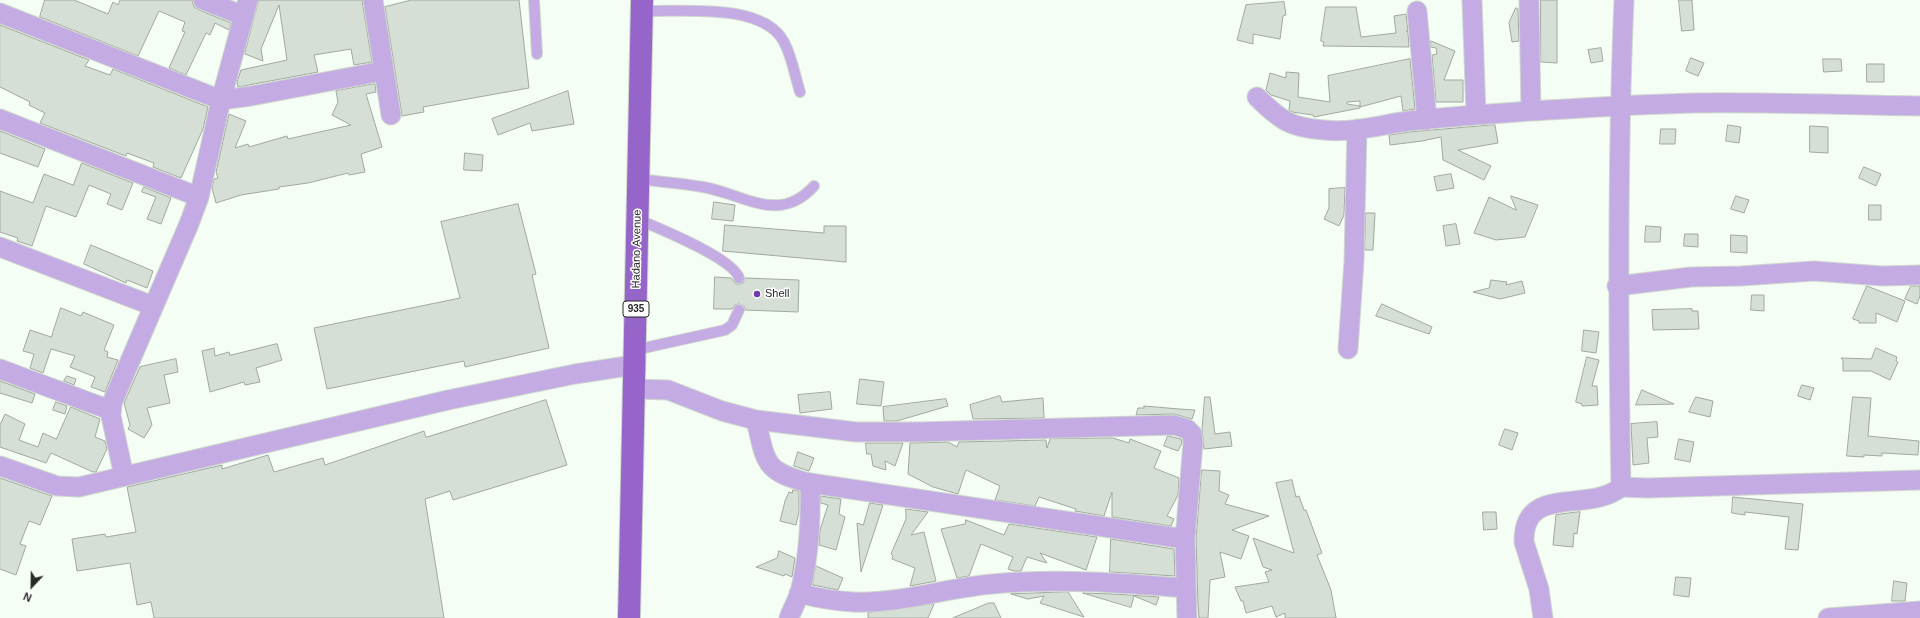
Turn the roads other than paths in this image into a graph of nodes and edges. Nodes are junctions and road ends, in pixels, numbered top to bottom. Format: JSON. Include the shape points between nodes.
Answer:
{"nodes":[{"id":1,"x":203,"y":0,"type":"edge"},
{"id":2,"x":373,"y":0,"type":"edge"},
{"id":3,"x":534,"y":0,"type":"edge"},
{"id":4,"x":1472,"y":0,"type":"edge"},
{"id":5,"x":1529,"y":0,"type":"edge"},
{"id":6,"x":1624,"y":0,"type":"edge"},
{"id":7,"x":642,"y":6,"type":"edge"},
{"id":8,"x":246,"y":8,"type":"edge"},
{"id":9,"x":1418,"y":11,"type":"dead end"},
{"id":10,"x":0,"y":13,"type":"edge"},
{"id":11,"x":537,"y":54,"type":"dead end"},
{"id":12,"x":383,"y":71,"type":"junction"},
{"id":13,"x":800,"y":92,"type":"dead end"},
{"id":14,"x":1257,"y":97,"type":"dead end"},
{"id":15,"x":221,"y":100,"type":"junction"},
{"id":16,"x":1619,"y":106,"type":"junction"},
{"id":17,"x":1920,"y":106,"type":"edge"},
{"id":18,"x":1531,"y":111,"type":"junction"},
{"id":19,"x":391,"y":115,"type":"dead end"},
{"id":20,"x":1476,"y":115,"type":"junction"},
{"id":21,"x":0,"y":119,"type":"edge"},
{"id":22,"x":1427,"y":120,"type":"junction"},
{"id":23,"x":1357,"y":130,"type":"junction"},
{"id":24,"x":638,"y":179,"type":"junction"},
{"id":25,"x":814,"y":186,"type":"dead end"},
{"id":26,"x":199,"y":197,"type":"junction"},
{"id":27,"x":637,"y":218,"type":"junction"},
{"id":28,"x":0,"y":247,"type":"edge"},
{"id":29,"x":1920,"y":275,"type":"edge"},
{"id":30,"x":739,"y":278,"type":"dead end"},
{"id":31,"x":1618,"y":286,"type":"junction"},
{"id":32,"x":153,"y":306,"type":"junction"},
{"id":33,"x":739,"y":310,"type":"dead end"},
{"id":34,"x":1348,"y":349,"type":"dead end"},
{"id":35,"x":634,"y":358,"type":"junction"},
{"id":36,"x":0,"y":369,"type":"edge"},
{"id":37,"x":634,"y":389,"type":"junction"},
{"id":38,"x":110,"y":410,"type":"junction"},
{"id":39,"x":756,"y":420,"type":"junction"},
{"id":40,"x":0,"y":466,"type":"edge"},
{"id":41,"x":124,"y":476,"type":"junction"},
{"id":42,"x":1920,"y":480,"type":"edge"},
{"id":43,"x":810,"y":483,"type":"junction"},
{"id":44,"x":1621,"y":487,"type":"junction"},
{"id":45,"x":1185,"y":538,"type":"junction"},
{"id":46,"x":1186,"y":588,"type":"junction"},
{"id":47,"x":800,"y":592,"type":"junction"},
{"id":48,"x":1920,"y":611,"type":"edge"},
{"id":49,"x":629,"y":618,"type":"edge"},
{"id":50,"x":789,"y":618,"type":"edge"},
{"id":51,"x":1187,"y":618,"type":"edge"},
{"id":52,"x":1543,"y":618,"type":"edge"},
{"id":53,"x":1828,"y":618,"type":"edge"}],
"edges":[{"from":1,"to":8,"type":"street"},
{"from":2,"to":12,"type":"street"},
{"from":3,"to":11,"type":"lane"},
{"from":4,"to":20,"type":"street"},
{"from":5,"to":18,"type":"street"},
{"from":6,"to":16,"type":"street"},
{"from":7,"to":13,"type":"lane","via":[[729,12],[761,21],[774,30],[784,42]]},
{"from":7,"to":24,"type":"main road","name":"Hadano Avenue","number":"935"},
{"from":8,"to":15,"type":"street"},
{"from":9,"to":22,"type":"street"},
{"from":10,"to":15,"type":"street"},
{"from":12,"to":15,"type":"street"},
{"from":12,"to":19,"type":"street"},
{"from":14,"to":23,"type":"street","via":[[1275,116],[1289,124],[1326,131]]},
{"from":15,"to":26,"type":"street"},
{"from":16,"to":17,"type":"street","via":[[1696,103]]},
{"from":16,"to":18,"type":"street"},
{"from":16,"to":31,"type":"street"},
{"from":18,"to":20,"type":"street"},
{"from":20,"to":22,"type":"street"},
{"from":21,"to":26,"type":"street"},
{"from":22,"to":23,"type":"street"},
{"from":23,"to":34,"type":"street","via":[[1354,260]]},
{"from":24,"to":25,"type":"lane","via":[[704,187],[764,204],[778,205],[798,201]]},
{"from":24,"to":27,"type":"main road","name":"Hadano Avenue","number":"935"},
{"from":26,"to":32,"type":"street"},
{"from":27,"to":30,"type":"lane","via":[[717,256],[733,268]]},
{"from":27,"to":35,"type":"main road","name":"Hadano Avenue","number":"935"},
{"from":28,"to":32,"type":"street"},
{"from":29,"to":31,"type":"street","via":[[1882,276],[1814,271],[1691,277]]},
{"from":31,"to":44,"type":"street"},
{"from":32,"to":38,"type":"street"},
{"from":33,"to":35,"type":"lane","via":[[732,325],[726,330]]},
{"from":35,"to":37,"type":"main road","name":"Hadano Avenue","number":"935"},
{"from":35,"to":41,"type":"street","via":[[575,374],[448,400]]},
{"from":36,"to":38,"type":"street"},
{"from":37,"to":39,"type":"street","via":[[668,390],[722,411]]},
{"from":37,"to":49,"type":"main road","name":"Hadano Avenue","number":"935"},
{"from":38,"to":41,"type":"street"},
{"from":39,"to":43,"type":"street","via":[[763,452],[769,464],[788,478]]},
{"from":39,"to":45,"type":"street","via":[[856,432],[1174,424],[1192,434],[1193,443]]},
{"from":40,"to":41,"type":"street","via":[[57,486],[69,487]]},
{"from":42,"to":44,"type":"street"},
{"from":43,"to":45,"type":"street"},
{"from":43,"to":47,"type":"street","via":[[810,526]]},
{"from":44,"to":52,"type":"street","via":[[1614,493],[1598,499],[1540,507],[1530,516],[1524,542],[1539,589]]},
{"from":45,"to":46,"type":"street"},
{"from":46,"to":47,"type":"street","via":[[1096,582],[1019,582],[962,587],[905,598],[855,602],[828,600]]},
{"from":46,"to":51,"type":"street"},
{"from":47,"to":50,"type":"street"},
{"from":48,"to":53,"type":"street"}]}
